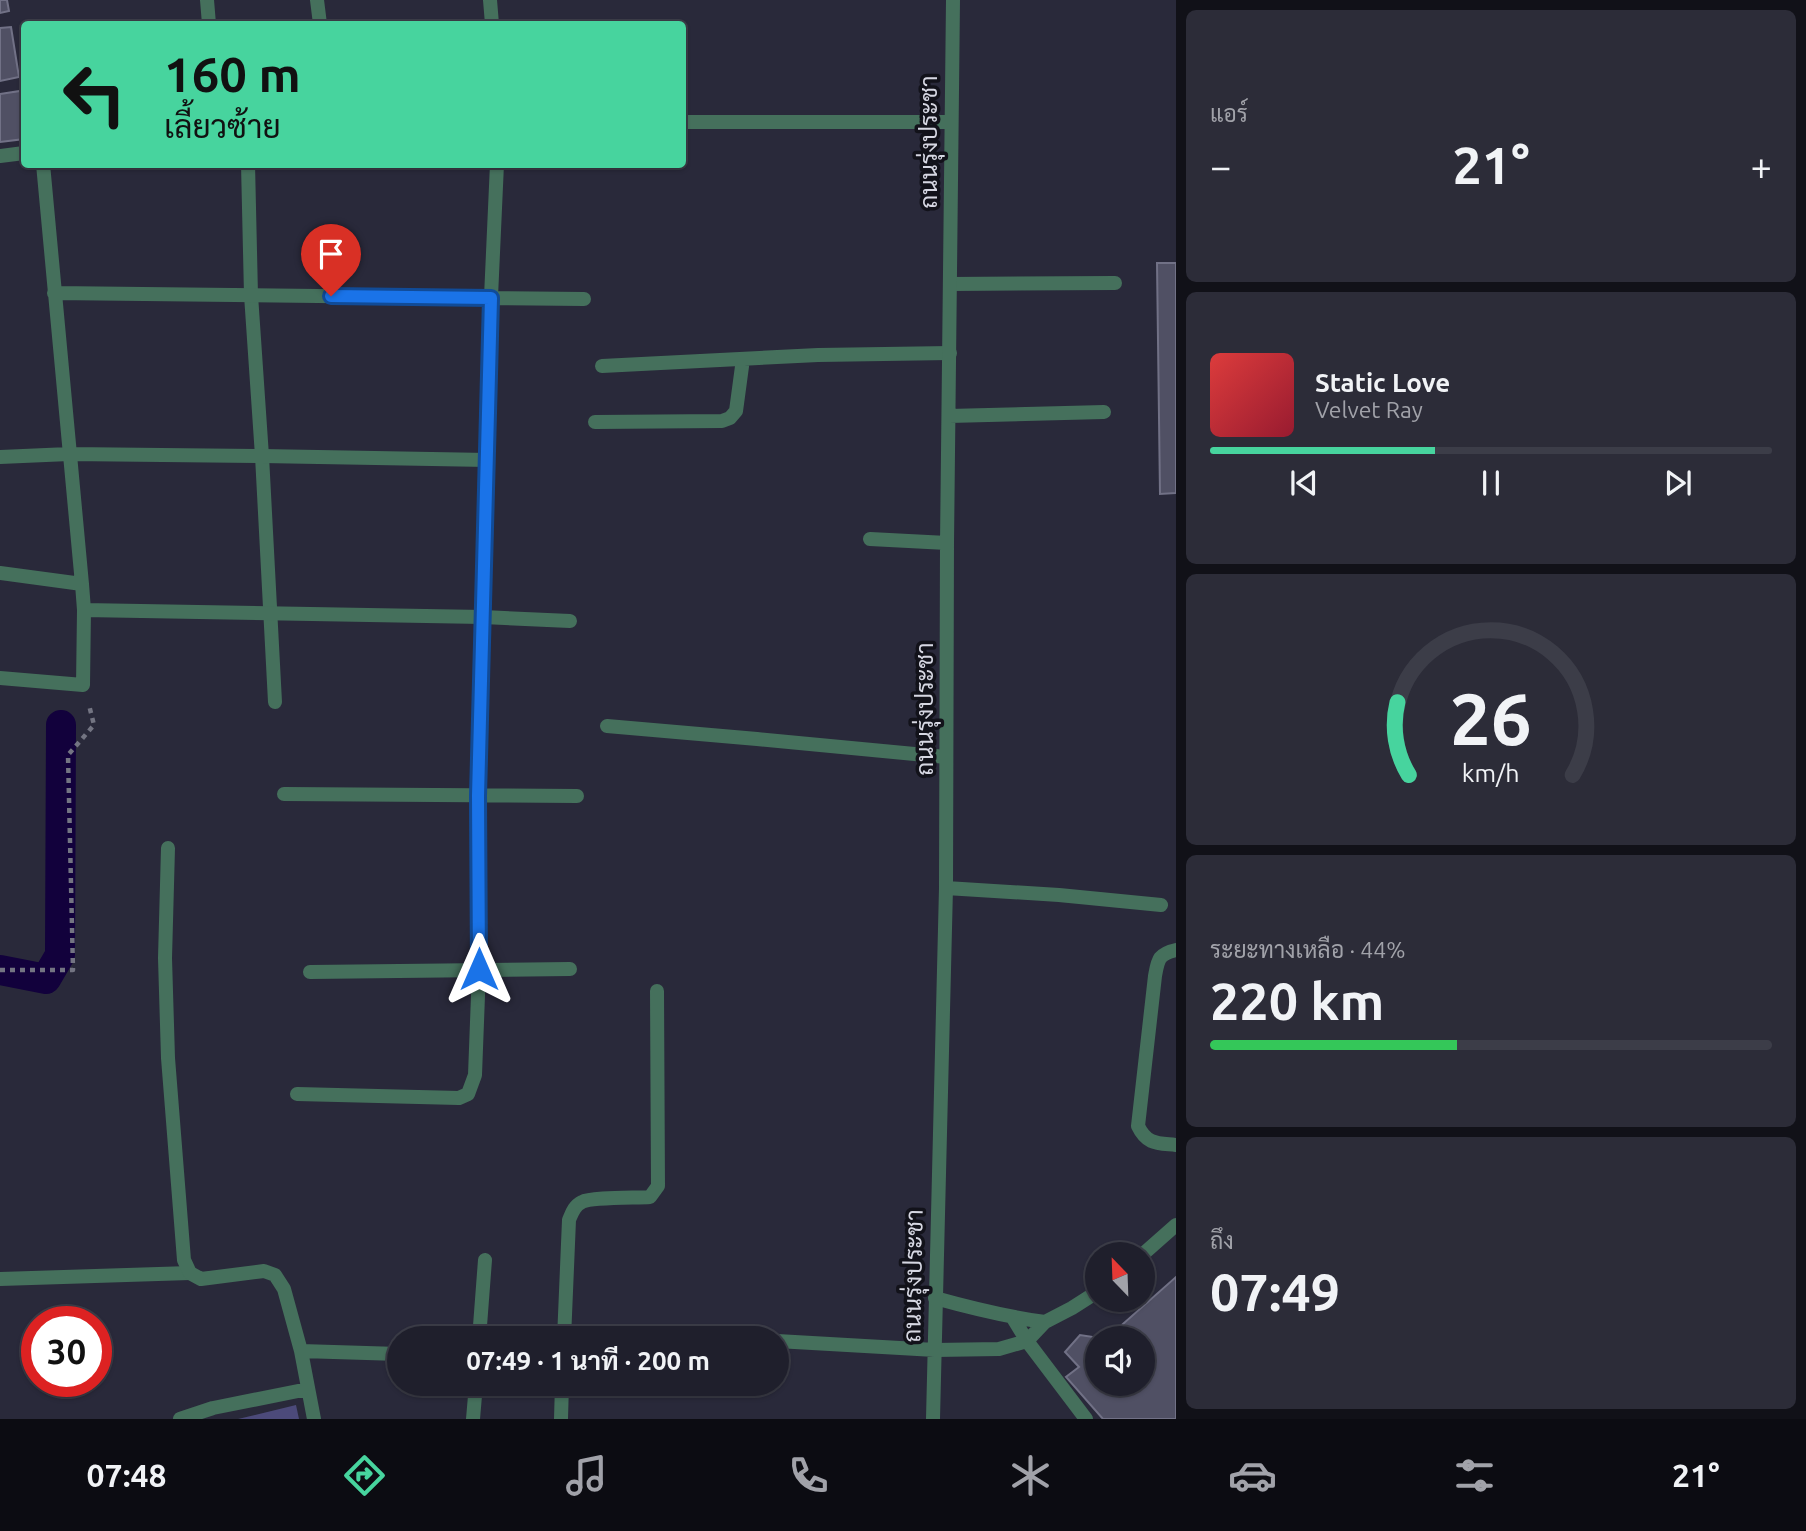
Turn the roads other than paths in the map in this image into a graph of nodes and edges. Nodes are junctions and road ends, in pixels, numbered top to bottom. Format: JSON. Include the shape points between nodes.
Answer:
{"nodes":[{"id":1,"x":207,"y":0,"type":"edge"},
{"id":2,"x":317,"y":0,"type":"edge"},
{"id":3,"x":490,"y":0,"type":"edge"},
{"id":4,"x":953,"y":0,"type":"edge"},
{"id":5,"x":209,"y":21,"type":"edge"},
{"id":6,"x":320,"y":21,"type":"edge"},
{"id":7,"x":492,"y":21,"type":"edge"},
{"id":8,"x":686,"y":122,"type":"edge"},
{"id":9,"x":950,"y":122,"type":"junction"},
{"id":10,"x":21,"y":153,"type":"edge"},
{"id":11,"x":0,"y":156,"type":"edge"},
{"id":12,"x":43,"y":168,"type":"edge"},
{"id":13,"x":248,"y":168,"type":"edge"},
{"id":14,"x":497,"y":168,"type":"edge"},
{"id":15,"x":1115,"y":283,"type":"dead end"},
{"id":16,"x":950,"y":284,"type":"junction"},
{"id":17,"x":54,"y":293,"type":"junction"},
{"id":18,"x":251,"y":295,"type":"junction"},
{"id":19,"x":491,"y":298,"type":"junction"},
{"id":20,"x":584,"y":299,"type":"dead end"},
{"id":21,"x":950,"y":353,"type":"junction"},
{"id":22,"x":743,"y":359,"type":"junction"},
{"id":23,"x":602,"y":366,"type":"dead end"},
{"id":24,"x":1104,"y":412,"type":"dead end"},
{"id":25,"x":949,"y":416,"type":"junction"},
{"id":26,"x":595,"y":422,"type":"dead end"},
{"id":27,"x":69,"y":454,"type":"junction"},
{"id":28,"x":262,"y":456,"type":"junction"},
{"id":29,"x":0,"y":457,"type":"edge"},
{"id":30,"x":488,"y":460,"type":"junction"},
{"id":31,"x":870,"y":539,"type":"dead end"},
{"id":32,"x":947,"y":543,"type":"junction"},
{"id":33,"x":0,"y":573,"type":"edge"},
{"id":34,"x":82,"y":584,"type":"junction"},
{"id":35,"x":84,"y":610,"type":"junction"},
{"id":36,"x":270,"y":614,"type":"junction"},
{"id":37,"x":484,"y":617,"type":"junction"},
{"id":38,"x":570,"y":621,"type":"dead end"},
{"id":39,"x":0,"y":678,"type":"edge"},
{"id":40,"x":275,"y":702,"type":"dead end"},
{"id":41,"x":607,"y":726,"type":"dead end"},
{"id":42,"x":946,"y":757,"type":"junction"},
{"id":43,"x":284,"y":794,"type":"dead end"},
{"id":44,"x":478,"y":796,"type":"junction"},
{"id":45,"x":577,"y":796,"type":"dead end"},
{"id":46,"x":168,"y":848,"type":"dead end"},
{"id":47,"x":946,"y":888,"type":"junction"},
{"id":48,"x":1161,"y":905,"type":"dead end"},
{"id":49,"x":1176,"y":950,"type":"edge"},
{"id":50,"x":479,"y":969,"type":"junction"},
{"id":51,"x":570,"y":969,"type":"dead end"},
{"id":52,"x":310,"y":972,"type":"dead end"},
{"id":53,"x":657,"y":992,"type":"dead end"},
{"id":54,"x":297,"y":1094,"type":"dead end"},
{"id":55,"x":1176,"y":1145,"type":"edge"},
{"id":56,"x":1176,"y":1225,"type":"edge"},
{"id":57,"x":1155,"y":1244,"type":"edge"},
{"id":58,"x":485,"y":1260,"type":"dead end"},
{"id":59,"x":190,"y":1273,"type":"junction"},
{"id":60,"x":0,"y":1279,"type":"edge"},
{"id":61,"x":935,"y":1298,"type":"junction"},
{"id":62,"x":1085,"y":1300,"type":"edge"},
{"id":63,"x":1013,"y":1318,"type":"junction"},
{"id":64,"x":1045,"y":1322,"type":"junction"},
{"id":65,"x":480,"y":1326,"type":"edge"},
{"id":66,"x":565,"y":1326,"type":"edge"},
{"id":67,"x":1027,"y":1341,"type":"junction"},
{"id":68,"x":789,"y":1342,"type":"edge"},
{"id":69,"x":935,"y":1350,"type":"junction"},
{"id":70,"x":301,"y":1351,"type":"junction"},
{"id":71,"x":387,"y":1354,"type":"edge"},
{"id":72,"x":308,"y":1389,"type":"junction"},
{"id":73,"x":475,"y":1396,"type":"edge"},
{"id":74,"x":562,"y":1396,"type":"edge"},
{"id":75,"x":180,"y":1419,"type":"edge"},
{"id":76,"x":314,"y":1419,"type":"edge"},
{"id":77,"x":473,"y":1419,"type":"edge"},
{"id":78,"x":561,"y":1419,"type":"edge"},
{"id":79,"x":933,"y":1419,"type":"edge"},
{"id":80,"x":1086,"y":1419,"type":"edge"}],
"edges":[{"from":1,"to":5,"type":"street"},
{"from":2,"to":6,"type":"street"},
{"from":3,"to":7,"type":"street"},
{"from":4,"to":9,"type":"street","name":"ถนนรุ่งประชา"},
{"from":8,"to":9,"type":"street"},
{"from":9,"to":16,"type":"street","name":"ถนนรุ่งประชา"},
{"from":10,"to":11,"type":"street"},
{"from":12,"to":17,"type":"street"},
{"from":13,"to":18,"type":"street"},
{"from":14,"to":19,"type":"street"},
{"from":15,"to":16,"type":"street"},
{"from":16,"to":21,"type":"street","name":"ถนนรุ่งประชา"},
{"from":17,"to":18,"type":"street"},
{"from":17,"to":27,"type":"street"},
{"from":18,"to":19,"type":"street"},
{"from":18,"to":28,"type":"street"},
{"from":19,"to":20,"type":"street"},
{"from":19,"to":30,"type":"street"},
{"from":21,"to":22,"type":"street"},
{"from":21,"to":25,"type":"street","name":"ถนนรุ่งประชา"},
{"from":22,"to":23,"type":"street"},
{"from":22,"to":26,"type":"street","via":[[736,411],[730,418]]},
{"from":24,"to":25,"type":"street"},
{"from":25,"to":32,"type":"street","name":"ถนนรุ่งประชา"},
{"from":27,"to":28,"type":"street"},
{"from":27,"to":29,"type":"street"},
{"from":27,"to":34,"type":"street"},
{"from":28,"to":30,"type":"street"},
{"from":28,"to":36,"type":"street"},
{"from":30,"to":37,"type":"street"},
{"from":31,"to":32,"type":"street"},
{"from":32,"to":42,"type":"street","name":"ถนนรุ่งประชา"},
{"from":33,"to":34,"type":"street"},
{"from":34,"to":35,"type":"street"},
{"from":35,"to":36,"type":"street"},
{"from":35,"to":39,"type":"street","via":[[83,685]]},
{"from":36,"to":37,"type":"street"},
{"from":36,"to":40,"type":"street"},
{"from":37,"to":38,"type":"street"},
{"from":37,"to":44,"type":"street"},
{"from":41,"to":42,"type":"street"},
{"from":42,"to":47,"type":"street","name":"ถนนรุ่งประชา"},
{"from":43,"to":44,"type":"street"},
{"from":44,"to":45,"type":"street"},
{"from":44,"to":50,"type":"street"},
{"from":46,"to":59,"type":"street","via":[[168,1058],[184,1260]]},
{"from":47,"to":48,"type":"street"},
{"from":47,"to":61,"type":"street","name":"ถนนรุ่งประชา"},
{"from":49,"to":55,"type":"street","via":[[1159,959],[1155,976],[1139,1126],[1150,1141]]},
{"from":50,"to":51,"type":"street"},
{"from":50,"to":52,"type":"street"},
{"from":50,"to":54,"type":"street","via":[[475,1075],[467,1094],[459,1098]]},
{"from":53,"to":66,"type":"street","via":[[658,1186],[650,1197],[592,1200],[573,1210]]},
{"from":56,"to":57,"type":"street"},
{"from":58,"to":65,"type":"street"},
{"from":59,"to":60,"type":"street"},
{"from":59,"to":70,"type":"street","via":[[201,1279],[264,1271],[275,1275],[284,1289]]},
{"from":61,"to":63,"type":"street"},
{"from":61,"to":69,"type":"street","name":"ถนนรุ่งประชา"},
{"from":62,"to":64,"type":"street"},
{"from":63,"to":64,"type":"street"},
{"from":63,"to":67,"type":"street"},
{"from":64,"to":67,"type":"street"},
{"from":67,"to":69,"type":"street","via":[[999,1349]]},
{"from":67,"to":80,"type":"street"},
{"from":68,"to":69,"type":"street"},
{"from":69,"to":79,"type":"street","name":"ถนนรุ่งประชา"},
{"from":70,"to":71,"type":"street"},
{"from":70,"to":72,"type":"street"},
{"from":72,"to":75,"type":"street"},
{"from":72,"to":76,"type":"street"},
{"from":73,"to":77,"type":"street"},
{"from":74,"to":78,"type":"street"}]}
